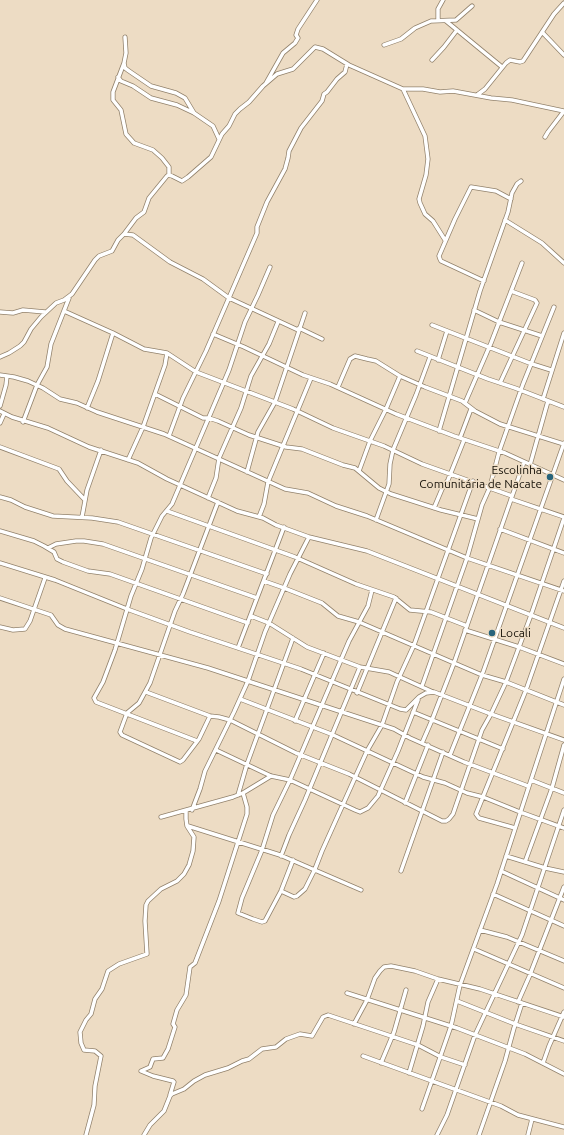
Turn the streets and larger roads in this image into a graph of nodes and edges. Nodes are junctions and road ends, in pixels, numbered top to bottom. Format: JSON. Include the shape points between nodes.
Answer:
{"nodes":[{"id":1,"x":317,"y":0,"type":"edge"},
{"id":2,"x":443,"y":0,"type":"edge"},
{"id":3,"x":561,"y":0,"type":"edge"},
{"id":4,"x":564,"y":4,"type":"edge"},
{"id":5,"x":472,"y":6,"type":"dead end"},
{"id":6,"x":438,"y":20,"type":"junction"},
{"id":7,"x":446,"y":21,"type":"junction"},
{"id":8,"x":457,"y":30,"type":"junction"},
{"id":9,"x":542,"y":32,"type":"junction"},
{"id":10,"x":125,"y":37,"type":"dead end"},
{"id":11,"x":384,"y":45,"type":"dead end"},
{"id":12,"x":563,"y":52,"type":"edge"},
{"id":13,"x":432,"y":60,"type":"dead end"},
{"id":14,"x":124,"y":63,"type":"junction"},
{"id":15,"x":347,"y":64,"type":"junction"},
{"id":16,"x":502,"y":67,"type":"junction"},
{"id":17,"x":118,"y":77,"type":"junction"},
{"id":18,"x":265,"y":84,"type":"junction"},
{"id":19,"x":403,"y":89,"type":"junction"},
{"id":20,"x":477,"y":96,"type":"junction"},
{"id":21,"x":194,"y":113,"type":"junction"},
{"id":22,"x":545,"y":137,"type":"dead end"},
{"id":23,"x":219,"y":139,"type":"junction"},
{"id":24,"x":169,"y":175,"type":"junction"},
{"id":25,"x":521,"y":181,"type":"dead end"},
{"id":26,"x":511,"y":199,"type":"junction"},
{"id":27,"x":505,"y":220,"type":"junction"},
{"id":28,"x":124,"y":234,"type":"junction"},
{"id":29,"x":445,"y":240,"type":"junction"},
{"id":30,"x":522,"y":263,"type":"dead end"},
{"id":31,"x":564,"y":263,"type":"edge"},
{"id":32,"x":270,"y":267,"type":"dead end"},
{"id":33,"x":484,"y":280,"type":"junction"},
{"id":34,"x":511,"y":290,"type":"junction"},
{"id":35,"x":68,"y":298,"type":"junction"},
{"id":36,"x":228,"y":298,"type":"junction"},
{"id":37,"x":554,"y":307,"type":"dead end"},
{"id":38,"x":252,"y":309,"type":"junction"},
{"id":39,"x":474,"y":310,"type":"junction"},
{"id":40,"x":64,"y":311,"type":"junction"},
{"id":41,"x":0,"y":312,"type":"edge"},
{"id":42,"x":46,"y":312,"type":"junction"},
{"id":43,"x":305,"y":313,"type":"dead end"},
{"id":44,"x":278,"y":322,"type":"junction"},
{"id":45,"x":499,"y":322,"type":"junction"},
{"id":46,"x":432,"y":325,"type":"dead end"},
{"id":47,"x":299,"y":329,"type":"junction"},
{"id":48,"x":447,"y":331,"type":"junction"},
{"id":49,"x":524,"y":331,"type":"junction"},
{"id":50,"x":113,"y":333,"type":"junction"},
{"id":51,"x":564,"y":333,"type":"edge"},
{"id":52,"x":213,"y":334,"type":"junction"},
{"id":53,"x":542,"y":336,"type":"junction"},
{"id":54,"x":466,"y":338,"type":"junction"},
{"id":55,"x":322,"y":339,"type":"dead end"},
{"id":56,"x":238,"y":344,"type":"junction"},
{"id":57,"x":489,"y":348,"type":"junction"},
{"id":58,"x":417,"y":351,"type":"dead end"},
{"id":59,"x":167,"y":353,"type":"junction"},
{"id":60,"x":263,"y":355,"type":"junction"},
{"id":61,"x":512,"y":356,"type":"junction"},
{"id":62,"x":0,"y":357,"type":"edge"},
{"id":63,"x":430,"y":357,"type":"junction"},
{"id":64,"x":438,"y":360,"type":"junction"},
{"id":65,"x":532,"y":364,"type":"junction"},
{"id":66,"x":286,"y":367,"type":"junction"},
{"id":67,"x":457,"y":368,"type":"junction"},
{"id":68,"x":551,"y":370,"type":"junction"},
{"id":69,"x":196,"y":372,"type":"junction"},
{"id":70,"x":0,"y":375,"type":"edge"},
{"id":71,"x":477,"y":375,"type":"junction"},
{"id":72,"x":6,"y":376,"type":"junction"},
{"id":73,"x":400,"y":376,"type":"junction"},
{"id":74,"x":311,"y":378,"type":"junction"},
{"id":75,"x":224,"y":383,"type":"junction"},
{"id":76,"x":500,"y":383,"type":"junction"},
{"id":77,"x":37,"y":385,"type":"junction"},
{"id":78,"x":420,"y":385,"type":"junction"},
{"id":79,"x":338,"y":388,"type":"junction"},
{"id":80,"x":521,"y":390,"type":"junction"},
{"id":81,"x":246,"y":391,"type":"junction"},
{"id":82,"x":155,"y":394,"type":"junction"},
{"id":83,"x":448,"y":396,"type":"junction"},
{"id":84,"x":543,"y":399,"type":"junction"},
{"id":85,"x":548,"y":401,"type":"junction"},
{"id":86,"x":275,"y":402,"type":"junction"},
{"id":87,"x":464,"y":403,"type":"junction"},
{"id":88,"x":0,"y":406,"type":"edge"},
{"id":89,"x":179,"y":406,"type":"junction"},
{"id":90,"x":564,"y":407,"type":"edge"},
{"id":91,"x":87,"y":408,"type":"junction"},
{"id":92,"x":386,"y":409,"type":"junction"},
{"id":93,"x":471,"y":409,"type":"junction"},
{"id":94,"x":297,"y":411,"type":"junction"},
{"id":95,"x":2,"y":412,"type":"edge"},
{"id":96,"x":209,"y":418,"type":"junction"},
{"id":97,"x":406,"y":418,"type":"junction"},
{"id":98,"x":23,"y":422,"type":"junction"},
{"id":99,"x":0,"y":423,"type":"edge"},
{"id":100,"x":142,"y":427,"type":"junction"},
{"id":101,"x":232,"y":427,"type":"junction"},
{"id":102,"x":508,"y":427,"type":"junction"},
{"id":103,"x":439,"y":431,"type":"junction"},
{"id":104,"x":169,"y":436,"type":"junction"},
{"id":105,"x":539,"y":436,"type":"junction"},
{"id":106,"x":257,"y":438,"type":"junction"},
{"id":107,"x":462,"y":439,"type":"junction"},
{"id":108,"x":370,"y":441,"type":"junction"},
{"id":109,"x":564,"y":444,"type":"edge"},
{"id":110,"x":0,"y":447,"type":"edge"},
{"id":111,"x":283,"y":447,"type":"junction"},
{"id":112,"x":196,"y":448,"type":"junction"},
{"id":113,"x":7,"y":449,"type":"junction"},
{"id":114,"x":101,"y":450,"type":"junction"},
{"id":115,"x":393,"y":450,"type":"junction"},
{"id":116,"x":0,"y":452,"type":"edge"},
{"id":117,"x":499,"y":452,"type":"junction"},
{"id":118,"x":219,"y":458,"type":"junction"},
{"id":119,"x":128,"y":460,"type":"junction"},
{"id":120,"x":524,"y":462,"type":"junction"},
{"id":121,"x":530,"y":465,"type":"junction"},
{"id":122,"x":359,"y":471,"type":"junction"},
{"id":123,"x":247,"y":472,"type":"junction"},
{"id":124,"x":451,"y":473,"type":"junction"},
{"id":125,"x":552,"y":475,"type":"junction"},
{"id":126,"x":564,"y":480,"type":"edge"},
{"id":127,"x":473,"y":481,"type":"junction"},
{"id":128,"x":268,"y":482,"type":"junction"},
{"id":129,"x":180,"y":485,"type":"junction"},
{"id":130,"x":490,"y":487,"type":"junction"},
{"id":131,"x":386,"y":492,"type":"junction"},
{"id":132,"x":0,"y":497,"type":"edge"},
{"id":133,"x":511,"y":497,"type":"junction"},
{"id":134,"x":208,"y":498,"type":"junction"},
{"id":135,"x":85,"y":500,"type":"junction"},
{"id":136,"x":218,"y":502,"type":"junction"},
{"id":137,"x":434,"y":508,"type":"junction"},
{"id":138,"x":541,"y":509,"type":"junction"},
{"id":139,"x":167,"y":511,"type":"junction"},
{"id":140,"x":462,"y":514,"type":"junction"},
{"id":141,"x":259,"y":516,"type":"junction"},
{"id":142,"x":82,"y":517,"type":"junction"},
{"id":143,"x":564,"y":517,"type":"edge"},
{"id":144,"x":478,"y":519,"type":"junction"},
{"id":145,"x":376,"y":520,"type":"junction"},
{"id":146,"x":209,"y":526,"type":"junction"},
{"id":147,"x":284,"y":527,"type":"junction"},
{"id":148,"x":500,"y":529,"type":"junction"},
{"id":149,"x":0,"y":531,"type":"edge"},
{"id":150,"x":153,"y":534,"type":"junction"},
{"id":151,"x":309,"y":537,"type":"junction"},
{"id":152,"x":530,"y":540,"type":"junction"},
{"id":153,"x":48,"y":548,"type":"junction"},
{"id":154,"x":554,"y":549,"type":"junction"},
{"id":155,"x":276,"y":550,"type":"junction"},
{"id":156,"x":448,"y":550,"type":"junction"},
{"id":157,"x":200,"y":551,"type":"junction"},
{"id":158,"x":564,"y":553,"type":"edge"},
{"id":159,"x":145,"y":558,"type":"junction"},
{"id":160,"x":298,"y":558,"type":"junction"},
{"id":161,"x":467,"y":558,"type":"junction"},
{"id":162,"x":0,"y":563,"type":"edge"},
{"id":163,"x":488,"y":564,"type":"junction"},
{"id":164,"x":191,"y":574,"type":"junction"},
{"id":165,"x":267,"y":574,"type":"junction"},
{"id":166,"x":518,"y":574,"type":"junction"},
{"id":167,"x":45,"y":578,"type":"junction"},
{"id":168,"x":438,"y":579,"type":"junction"},
{"id":169,"x":264,"y":581,"type":"junction"},
{"id":170,"x":564,"y":581,"type":"edge"},
{"id":171,"x":136,"y":583,"type":"junction"},
{"id":172,"x":542,"y":583,"type":"junction"},
{"id":173,"x":456,"y":587,"type":"junction"},
{"id":174,"x":284,"y":588,"type":"junction"},
{"id":175,"x":372,"y":590,"type":"junction"},
{"id":176,"x":563,"y":590,"type":"edge"},
{"id":177,"x":478,"y":595,"type":"junction"},
{"id":178,"x":0,"y":598,"type":"edge"},
{"id":179,"x":257,"y":598,"type":"junction"},
{"id":180,"x":396,"y":598,"type":"junction"},
{"id":181,"x":181,"y":600,"type":"junction"},
{"id":182,"x":506,"y":605,"type":"junction"},
{"id":183,"x":34,"y":609,"type":"junction"},
{"id":184,"x":127,"y":609,"type":"junction"},
{"id":185,"x":426,"y":611,"type":"junction"},
{"id":186,"x":531,"y":615,"type":"junction"},
{"id":187,"x":251,"y":616,"type":"junction"},
{"id":188,"x":446,"y":618,"type":"junction"},
{"id":189,"x":359,"y":622,"type":"junction"},
{"id":190,"x":550,"y":622,"type":"junction"},
{"id":191,"x":248,"y":623,"type":"junction"},
{"id":192,"x":269,"y":623,"type":"junction"},
{"id":193,"x":171,"y":625,"type":"junction"},
{"id":194,"x":0,"y":627,"type":"edge"},
{"id":195,"x":466,"y":628,"type":"junction"},
{"id":196,"x":564,"y":628,"type":"edge"},
{"id":197,"x":382,"y":631,"type":"junction"},
{"id":198,"x":293,"y":638,"type":"junction"},
{"id":199,"x":495,"y":639,"type":"junction"},
{"id":200,"x":117,"y":642,"type":"junction"},
{"id":201,"x":414,"y":645,"type":"junction"},
{"id":202,"x":519,"y":646,"type":"junction"},
{"id":203,"x":238,"y":648,"type":"junction"},
{"id":204,"x":324,"y":653,"type":"junction"},
{"id":205,"x":160,"y":654,"type":"junction"},
{"id":206,"x":257,"y":654,"type":"junction"},
{"id":207,"x":433,"y":654,"type":"junction"},
{"id":208,"x":539,"y":654,"type":"junction"},
{"id":209,"x":342,"y":659,"type":"junction"},
{"id":210,"x":454,"y":663,"type":"junction"},
{"id":211,"x":284,"y":664,"type":"junction"},
{"id":212,"x":564,"y":664,"type":"edge"},
{"id":213,"x":360,"y":667,"type":"junction"},
{"id":214,"x":368,"y":668,"type":"junction"},
{"id":215,"x":314,"y":675,"type":"junction"},
{"id":216,"x":482,"y":675,"type":"junction"},
{"id":217,"x":400,"y":676,"type":"junction"},
{"id":218,"x":564,"y":679,"type":"edge"},
{"id":219,"x":248,"y":681,"type":"junction"},
{"id":220,"x":331,"y":682,"type":"junction"},
{"id":221,"x":506,"y":682,"type":"junction"},
{"id":222,"x":422,"y":686,"type":"junction"},
{"id":223,"x":276,"y":689,"type":"junction"},
{"id":224,"x":350,"y":690,"type":"junction"},
{"id":225,"x":526,"y":690,"type":"junction"},
{"id":226,"x":146,"y":692,"type":"junction"},
{"id":227,"x":357,"y":692,"type":"junction"},
{"id":228,"x":434,"y":692,"type":"junction"},
{"id":229,"x":442,"y":695,"type":"junction"},
{"id":230,"x":419,"y":697,"type":"junction"},
{"id":231,"x":240,"y":699,"type":"junction"},
{"id":232,"x":304,"y":699,"type":"junction"},
{"id":233,"x":556,"y":702,"type":"junction"},
{"id":234,"x":321,"y":704,"type":"junction"},
{"id":235,"x":389,"y":705,"type":"junction"},
{"id":236,"x":470,"y":705,"type":"junction"},
{"id":237,"x":564,"y":705,"type":"edge"},
{"id":238,"x":268,"y":710,"type":"junction"},
{"id":239,"x":340,"y":711,"type":"junction"},
{"id":240,"x":413,"y":712,"type":"junction"},
{"id":241,"x":127,"y":713,"type":"junction"},
{"id":242,"x":491,"y":714,"type":"junction"},
{"id":243,"x":210,"y":716,"type":"junction"},
{"id":244,"x":230,"y":720,"type":"junction"},
{"id":245,"x":432,"y":720,"type":"junction"},
{"id":246,"x":295,"y":721,"type":"junction"},
{"id":247,"x":514,"y":723,"type":"junction"},
{"id":248,"x":382,"y":725,"type":"junction"},
{"id":249,"x":312,"y":727,"type":"junction"},
{"id":250,"x":459,"y":731,"type":"junction"},
{"id":251,"x":546,"y":733,"type":"junction"},
{"id":252,"x":258,"y":734,"type":"junction"},
{"id":253,"x":331,"y":734,"type":"junction"},
{"id":254,"x":404,"y":734,"type":"junction"},
{"id":255,"x":478,"y":739,"type":"junction"},
{"id":256,"x":564,"y":740,"type":"edge"},
{"id":257,"x":198,"y":741,"type":"junction"},
{"id":258,"x":422,"y":743,"type":"junction"},
{"id":259,"x":428,"y":745,"type":"junction"},
{"id":260,"x":564,"y":745,"type":"edge"},
{"id":261,"x":503,"y":749,"type":"junction"},
{"id":262,"x":216,"y":750,"type":"junction"},
{"id":263,"x":367,"y":751,"type":"junction"},
{"id":264,"x":443,"y":752,"type":"junction"},
{"id":265,"x":301,"y":754,"type":"junction"},
{"id":266,"x":450,"y":755,"type":"junction"},
{"id":267,"x":320,"y":763,"type":"junction"},
{"id":268,"x":247,"y":764,"type":"junction"},
{"id":269,"x":392,"y":764,"type":"junction"},
{"id":270,"x":469,"y":764,"type":"junction"},
{"id":271,"x":493,"y":773,"type":"junction"},
{"id":272,"x":417,"y":774,"type":"junction"},
{"id":273,"x":271,"y":776,"type":"junction"},
{"id":274,"x":356,"y":778,"type":"junction"},
{"id":275,"x":290,"y":780,"type":"junction"},
{"id":276,"x":433,"y":780,"type":"junction"},
{"id":277,"x":531,"y":780,"type":"junction"},
{"id":278,"x":528,"y":786,"type":"junction"},
{"id":279,"x":552,"y":788,"type":"junction"},
{"id":280,"x":309,"y":789,"type":"junction"},
{"id":281,"x":380,"y":790,"type":"junction"},
{"id":282,"x":461,"y":790,"type":"junction"},
{"id":283,"x":243,"y":793,"type":"junction"},
{"id":284,"x":564,"y":793,"type":"edge"},
{"id":285,"x":238,"y":795,"type":"junction"},
{"id":286,"x":483,"y":797,"type":"junction"},
{"id":287,"x":405,"y":803,"type":"junction"},
{"id":288,"x":344,"y":805,"type":"junction"},
{"id":289,"x":192,"y":810,"type":"junction"},
{"id":290,"x":564,"y":810,"type":"edge"},
{"id":291,"x":186,"y":811,"type":"junction"},
{"id":292,"x":422,"y":811,"type":"junction"},
{"id":293,"x":520,"y":812,"type":"junction"},
{"id":294,"x":161,"y":817,"type":"dead end"},
{"id":295,"x":540,"y":819,"type":"junction"},
{"id":296,"x":187,"y":826,"type":"junction"},
{"id":297,"x":558,"y":826,"type":"junction"},
{"id":298,"x":515,"y":828,"type":"junction"},
{"id":299,"x":564,"y":828,"type":"edge"},
{"id":300,"x":237,"y":842,"type":"junction"},
{"id":301,"x":262,"y":850,"type":"junction"},
{"id":302,"x":281,"y":856,"type":"junction"},
{"id":303,"x":506,"y":856,"type":"junction"},
{"id":304,"x":293,"y":860,"type":"junction"},
{"id":305,"x":525,"y":862,"type":"junction"},
{"id":306,"x":545,"y":868,"type":"junction"},
{"id":307,"x":315,"y":869,"type":"junction"},
{"id":308,"x":501,"y":871,"type":"junction"},
{"id":309,"x":401,"y":872,"type":"dead end"},
{"id":310,"x":564,"y":872,"type":"edge"},
{"id":311,"x":564,"y":887,"type":"edge"},
{"id":312,"x":538,"y":888,"type":"junction"},
{"id":313,"x":361,"y":890,"type":"dead end"},
{"id":314,"x":281,"y":891,"type":"junction"},
{"id":315,"x":493,"y":894,"type":"junction"},
{"id":316,"x":562,"y":899,"type":"edge"},
{"id":317,"x":530,"y":912,"type":"junction"},
{"id":318,"x":551,"y":920,"type":"junction"},
{"id":319,"x":564,"y":926,"type":"edge"},
{"id":320,"x":480,"y":930,"type":"junction"},
{"id":321,"x":518,"y":942,"type":"junction"},
{"id":322,"x":474,"y":949,"type":"junction"},
{"id":323,"x":539,"y":951,"type":"junction"},
{"id":324,"x":564,"y":961,"type":"edge"},
{"id":325,"x":509,"y":964,"type":"junction"},
{"id":326,"x":530,"y":974,"type":"junction"},
{"id":327,"x":438,"y":979,"type":"junction"},
{"id":328,"x":460,"y":985,"type":"junction"},
{"id":329,"x":564,"y":988,"type":"edge"},
{"id":330,"x":406,"y":990,"type":"dead end"},
{"id":331,"x":347,"y":993,"type":"dead end"},
{"id":332,"x":494,"y":994,"type":"junction"},
{"id":333,"x":367,"y":1000,"type":"junction"},
{"id":334,"x":457,"y":1001,"type":"junction"},
{"id":335,"x":520,"y":1003,"type":"junction"},
{"id":336,"x":401,"y":1011,"type":"junction"},
{"id":337,"x":485,"y":1012,"type":"junction"},
{"id":338,"x":564,"y":1015,"type":"edge"},
{"id":339,"x":425,"y":1019,"type":"junction"},
{"id":340,"x":354,"y":1024,"type":"junction"},
{"id":341,"x":515,"y":1024,"type":"junction"},
{"id":342,"x":451,"y":1026,"type":"junction"},
{"id":343,"x":476,"y":1035,"type":"junction"},
{"id":344,"x":392,"y":1036,"type":"junction"},
{"id":345,"x":553,"y":1037,"type":"junction"},
{"id":346,"x":564,"y":1041,"type":"edge"},
{"id":347,"x":418,"y":1045,"type":"junction"},
{"id":348,"x":509,"y":1048,"type":"junction"},
{"id":349,"x":363,"y":1056,"type":"dead end"},
{"id":350,"x":441,"y":1057,"type":"junction"},
{"id":351,"x":381,"y":1063,"type":"junction"},
{"id":352,"x":543,"y":1063,"type":"junction"},
{"id":353,"x":465,"y":1065,"type":"junction"},
{"id":354,"x":409,"y":1073,"type":"junction"},
{"id":355,"x":564,"y":1074,"type":"edge"},
{"id":356,"x":431,"y":1082,"type":"junction"},
{"id":357,"x":456,"y":1091,"type":"junction"},
{"id":358,"x":170,"y":1096,"type":"junction"},
{"id":359,"x":491,"y":1103,"type":"junction"},
{"id":360,"x":422,"y":1109,"type":"dead end"},
{"id":361,"x":532,"y":1119,"type":"junction"},
{"id":362,"x":564,"y":1128,"type":"edge"},
{"id":363,"x":86,"y":1135,"type":"edge"},
{"id":364,"x":144,"y":1135,"type":"edge"},
{"id":365,"x":437,"y":1135,"type":"edge"},
{"id":366,"x":479,"y":1135,"type":"edge"},
{"id":367,"x":528,"y":1135,"type":"edge"}],
"edges":[{"from":1,"to":18,"type":"street","via":[[298,30],[295,43],[283,53]]},
{"from":2,"to":6,"type":"street","via":[[438,9]]},
{"from":3,"to":4,"type":"street"},
{"from":4,"to":9,"type":"street"},
{"from":5,"to":7,"type":"street","via":[[456,20]]},
{"from":6,"to":7,"type":"street"},
{"from":6,"to":11,"type":"street","via":[[419,25],[401,39]]},
{"from":7,"to":8,"type":"street"},
{"from":8,"to":13,"type":"street"},
{"from":8,"to":16,"type":"street"},
{"from":9,"to":12,"type":"street"},
{"from":9,"to":16,"type":"street","via":[[523,60],[510,60]]},
{"from":10,"to":14,"type":"street"},
{"from":14,"to":17,"type":"street"},
{"from":14,"to":21,"type":"street","via":[[125,68],[151,86],[185,98]]},
{"from":15,"to":18,"type":"street","via":[[315,47],[293,69],[276,74]]},
{"from":15,"to":19,"type":"street"},
{"from":15,"to":36,"type":"street","via":[[345,72],[324,94],[289,151],[285,169],[267,202],[257,233]]},
{"from":16,"to":20,"type":"street"},
{"from":17,"to":21,"type":"street","via":[[151,98]]},
{"from":17,"to":24,"type":"street","via":[[113,100],[121,110],[126,134],[134,143],[153,150],[162,158],[169,167]]},
{"from":18,"to":23,"type":"street","via":[[235,114]]},
{"from":19,"to":20,"type":"street","via":[[453,91]]},
{"from":19,"to":29,"type":"street","via":[[425,136],[428,159],[420,203],[425,214]]},
{"from":20,"to":22,"type":"street","via":[[512,100],[564,111]]},
{"from":21,"to":23,"type":"street","via":[[213,126]]},
{"from":23,"to":24,"type":"street","via":[[210,157],[185,180]]},
{"from":24,"to":28,"type":"street","via":[[149,198],[144,212]]},
{"from":25,"to":26,"type":"street","via":[[514,188]]},
{"from":26,"to":27,"type":"street"},
{"from":26,"to":29,"type":"street","via":[[496,191],[471,187]]},
{"from":27,"to":31,"type":"street","via":[[542,243]]},
{"from":27,"to":33,"type":"street"},
{"from":28,"to":35,"type":"street","via":[[112,250],[95,260]]},
{"from":28,"to":36,"type":"street","via":[[133,235],[170,262],[203,279]]},
{"from":29,"to":33,"type":"street","via":[[440,260]]},
{"from":30,"to":34,"type":"street"},
{"from":32,"to":38,"type":"street"},
{"from":33,"to":39,"type":"street"},
{"from":34,"to":45,"type":"street"},
{"from":34,"to":49,"type":"street","via":[[537,303]]},
{"from":35,"to":40,"type":"street"},
{"from":35,"to":42,"type":"street","via":[[56,303]]},
{"from":36,"to":38,"type":"street"},
{"from":36,"to":52,"type":"street"},
{"from":37,"to":53,"type":"street"},
{"from":38,"to":44,"type":"street"},
{"from":38,"to":56,"type":"street"},
{"from":39,"to":45,"type":"street"},
{"from":39,"to":54,"type":"street"},
{"from":40,"to":50,"type":"street"},
{"from":40,"to":77,"type":"street","via":[[46,367]]},
{"from":41,"to":42,"type":"street"},
{"from":42,"to":62,"type":"street","via":[[31,329],[24,342]]},
{"from":43,"to":47,"type":"street"},
{"from":44,"to":47,"type":"street"},
{"from":44,"to":60,"type":"street"},
{"from":45,"to":49,"type":"street"},
{"from":45,"to":57,"type":"street"},
{"from":46,"to":48,"type":"street"},
{"from":47,"to":55,"type":"street"},
{"from":47,"to":66,"type":"street"},
{"from":48,"to":54,"type":"street"},
{"from":48,"to":64,"type":"street"},
{"from":49,"to":53,"type":"street"},
{"from":49,"to":61,"type":"street"},
{"from":50,"to":59,"type":"street","via":[[144,349]]},
{"from":50,"to":91,"type":"street"},
{"from":51,"to":68,"type":"street"},
{"from":52,"to":56,"type":"street"},
{"from":52,"to":69,"type":"street"},
{"from":53,"to":65,"type":"street"},
{"from":54,"to":57,"type":"street"},
{"from":54,"to":67,"type":"street"},
{"from":56,"to":60,"type":"street"},
{"from":56,"to":75,"type":"street"},
{"from":57,"to":61,"type":"street"},
{"from":57,"to":71,"type":"street"},
{"from":58,"to":63,"type":"street"},
{"from":59,"to":69,"type":"street"},
{"from":59,"to":82,"type":"street","via":[[166,366]]},
{"from":60,"to":66,"type":"street"},
{"from":60,"to":81,"type":"street"},
{"from":61,"to":65,"type":"street"},
{"from":61,"to":76,"type":"street"},
{"from":63,"to":64,"type":"street"},
{"from":63,"to":78,"type":"street"},
{"from":64,"to":67,"type":"street"},
{"from":65,"to":68,"type":"street"},
{"from":65,"to":80,"type":"street"},
{"from":66,"to":74,"type":"street"},
{"from":66,"to":86,"type":"street"},
{"from":67,"to":71,"type":"street"},
{"from":67,"to":83,"type":"street"},
{"from":68,"to":84,"type":"street"},
{"from":69,"to":75,"type":"street"},
{"from":69,"to":89,"type":"street"},
{"from":70,"to":72,"type":"street"},
{"from":71,"to":76,"type":"street"},
{"from":71,"to":87,"type":"street"},
{"from":72,"to":77,"type":"street"},
{"from":72,"to":88,"type":"street"},
{"from":73,"to":78,"type":"street"},
{"from":73,"to":79,"type":"street","via":[[376,361],[355,356],[350,359]]},
{"from":73,"to":92,"type":"street"},
{"from":74,"to":79,"type":"street"},
{"from":74,"to":94,"type":"street"},
{"from":75,"to":81,"type":"street"},
{"from":75,"to":96,"type":"street"},
{"from":76,"to":80,"type":"street"},
{"from":77,"to":91,"type":"street","via":[[60,399]]},
{"from":77,"to":98,"type":"street"},
{"from":78,"to":83,"type":"street"},
{"from":78,"to":97,"type":"street"},
{"from":79,"to":92,"type":"street"},
{"from":80,"to":84,"type":"street"},
{"from":80,"to":102,"type":"street"},
{"from":81,"to":86,"type":"street"},
{"from":81,"to":101,"type":"street"},
{"from":82,"to":89,"type":"street"},
{"from":82,"to":100,"type":"street"},
{"from":83,"to":87,"type":"street"},
{"from":83,"to":103,"type":"street"},
{"from":84,"to":85,"type":"street"},
{"from":85,"to":90,"type":"street"},
{"from":85,"to":105,"type":"street"},
{"from":86,"to":94,"type":"street"},
{"from":86,"to":106,"type":"street"},
{"from":87,"to":93,"type":"street"},
{"from":89,"to":96,"type":"street","via":[[203,418]]},
{"from":89,"to":104,"type":"street"},
{"from":91,"to":100,"type":"street"},
{"from":92,"to":97,"type":"street"},
{"from":92,"to":108,"type":"street"},
{"from":93,"to":102,"type":"street"},
{"from":93,"to":107,"type":"street"},
{"from":94,"to":108,"type":"street","via":[[333,428]]},
{"from":94,"to":111,"type":"street"},
{"from":95,"to":98,"type":"street"},
{"from":95,"to":99,"type":"street"},
{"from":96,"to":101,"type":"street"},
{"from":96,"to":112,"type":"street"},
{"from":97,"to":103,"type":"street"},
{"from":97,"to":115,"type":"street"},
{"from":98,"to":114,"type":"street","via":[[48,428]]},
{"from":100,"to":104,"type":"street"},
{"from":100,"to":119,"type":"street"},
{"from":101,"to":106,"type":"street"},
{"from":101,"to":118,"type":"street"},
{"from":102,"to":105,"type":"street"},
{"from":102,"to":117,"type":"street"},
{"from":103,"to":107,"type":"street"},
{"from":104,"to":112,"type":"street"},
{"from":105,"to":109,"type":"street"},
{"from":105,"to":121,"type":"street"},
{"from":106,"to":111,"type":"street"},
{"from":106,"to":123,"type":"street"},
{"from":107,"to":117,"type":"street"},
{"from":107,"to":124,"type":"street"},
{"from":108,"to":115,"type":"street"},
{"from":108,"to":122,"type":"street"},
{"from":109,"to":125,"type":"street"},
{"from":110,"to":113,"type":"street"},
{"from":111,"to":122,"type":"street","via":[[302,449]]},
{"from":111,"to":128,"type":"street"},
{"from":112,"to":118,"type":"street"},
{"from":112,"to":129,"type":"street"},
{"from":113,"to":116,"type":"street"},
{"from":113,"to":135,"type":"street","via":[[59,469]]},
{"from":114,"to":119,"type":"street"},
{"from":114,"to":135,"type":"street"},
{"from":115,"to":124,"type":"street","via":[[422,464]]},
{"from":115,"to":131,"type":"street"},
{"from":117,"to":120,"type":"street"},
{"from":117,"to":130,"type":"street"},
{"from":118,"to":123,"type":"street"},
{"from":118,"to":134,"type":"street","via":[[214,485]]},
{"from":119,"to":129,"type":"street"},
{"from":120,"to":121,"type":"street"},
{"from":120,"to":133,"type":"street"},
{"from":121,"to":125,"type":"street"},
{"from":122,"to":131,"type":"street"},
{"from":123,"to":128,"type":"street"},
{"from":124,"to":127,"type":"street"},
{"from":124,"to":137,"type":"street"},
{"from":125,"to":126,"type":"street"},
{"from":125,"to":138,"type":"street"},
{"from":127,"to":130,"type":"street"},
{"from":127,"to":140,"type":"street"},
{"from":128,"to":141,"type":"street"},
{"from":128,"to":145,"type":"street","via":[[284,489],[308,493]]},
{"from":129,"to":134,"type":"street"},
{"from":129,"to":139,"type":"street"},
{"from":130,"to":133,"type":"street"},
{"from":130,"to":144,"type":"street"},
{"from":131,"to":137,"type":"street"},
{"from":131,"to":145,"type":"street"},
{"from":132,"to":142,"type":"street","via":[[53,516]]},
{"from":133,"to":138,"type":"street"},
{"from":133,"to":148,"type":"street"},
{"from":134,"to":136,"type":"street"},
{"from":135,"to":142,"type":"street"},
{"from":136,"to":141,"type":"street","via":[[237,512]]},
{"from":136,"to":146,"type":"street"},
{"from":137,"to":140,"type":"street"},
{"from":138,"to":143,"type":"street"},
{"from":138,"to":152,"type":"street"},
{"from":139,"to":146,"type":"street"},
{"from":139,"to":150,"type":"street"},
{"from":140,"to":144,"type":"street"},
{"from":140,"to":156,"type":"street"},
{"from":141,"to":147,"type":"street"},
{"from":142,"to":150,"type":"street","via":[[118,522]]},
{"from":143,"to":154,"type":"street"},
{"from":144,"to":161,"type":"street"},
{"from":145,"to":156,"type":"street"},
{"from":146,"to":155,"type":"street"},
{"from":146,"to":157,"type":"street"},
{"from":147,"to":151,"type":"street"},
{"from":147,"to":155,"type":"street"},
{"from":148,"to":152,"type":"street"},
{"from":148,"to":163,"type":"street"},
{"from":149,"to":153,"type":"street"},
{"from":150,"to":157,"type":"street"},
{"from":150,"to":159,"type":"street"},
{"from":151,"to":160,"type":"street"},
{"from":151,"to":168,"type":"street","via":[[363,550]]},
{"from":152,"to":154,"type":"street"},
{"from":152,"to":166,"type":"street"},
{"from":153,"to":159,"type":"street","via":[[65,542],[84,541],[103,544]]},
{"from":153,"to":171,"type":"street","via":[[63,562]]},
{"from":154,"to":158,"type":"street"},
{"from":154,"to":172,"type":"street"},
{"from":155,"to":160,"type":"street"},
{"from":155,"to":165,"type":"street"},
{"from":156,"to":161,"type":"street"},
{"from":156,"to":168,"type":"street"},
{"from":157,"to":164,"type":"street"},
{"from":157,"to":165,"type":"street"},
{"from":159,"to":164,"type":"street"},
{"from":159,"to":171,"type":"street"},
{"from":160,"to":174,"type":"street"},
{"from":160,"to":175,"type":"street"},
{"from":161,"to":163,"type":"street"},
{"from":161,"to":173,"type":"street"},
{"from":162,"to":167,"type":"street"},
{"from":163,"to":166,"type":"street"},
{"from":163,"to":177,"type":"street"},
{"from":164,"to":179,"type":"street"},
{"from":164,"to":181,"type":"street"},
{"from":165,"to":169,"type":"street"},
{"from":166,"to":172,"type":"street"},
{"from":166,"to":182,"type":"street"},
{"from":167,"to":183,"type":"street"},
{"from":167,"to":184,"type":"street"},
{"from":168,"to":173,"type":"street"},
{"from":168,"to":185,"type":"street"},
{"from":169,"to":174,"type":"street"},
{"from":169,"to":179,"type":"street"},
{"from":170,"to":176,"type":"street"},
{"from":171,"to":181,"type":"street"},
{"from":171,"to":184,"type":"street"},
{"from":172,"to":176,"type":"street"},
{"from":172,"to":186,"type":"street"},
{"from":173,"to":177,"type":"street"},
{"from":173,"to":188,"type":"street"},
{"from":174,"to":189,"type":"street","via":[[322,603],[338,616]]},
{"from":174,"to":192,"type":"street"},
{"from":175,"to":180,"type":"street"},
{"from":175,"to":189,"type":"street","via":[[368,606]]},
{"from":176,"to":190,"type":"street"},
{"from":177,"to":182,"type":"street"},
{"from":177,"to":195,"type":"street"},
{"from":178,"to":183,"type":"street"},
{"from":179,"to":187,"type":"street"},
{"from":180,"to":185,"type":"street","via":[[410,610]]},
{"from":180,"to":197,"type":"street"},
{"from":181,"to":191,"type":"street"},
{"from":181,"to":193,"type":"street"},
{"from":182,"to":186,"type":"street"},
{"from":182,"to":199,"type":"street"},
{"from":183,"to":194,"type":"street","via":[[25,629]]},
{"from":183,"to":200,"type":"street","via":[[51,614],[58,625],[65,629]]},
{"from":184,"to":193,"type":"street"},
{"from":184,"to":200,"type":"street"},
{"from":185,"to":188,"type":"street"},
{"from":185,"to":201,"type":"street"},
{"from":186,"to":190,"type":"street"},
{"from":186,"to":202,"type":"street"},
{"from":187,"to":191,"type":"street"},
{"from":187,"to":192,"type":"street"},
{"from":188,"to":195,"type":"street"},
{"from":188,"to":207,"type":"street"},
{"from":189,"to":197,"type":"street"},
{"from":189,"to":209,"type":"street"},
{"from":190,"to":196,"type":"street"},
{"from":190,"to":208,"type":"street"},
{"from":191,"to":203,"type":"street"},
{"from":192,"to":198,"type":"street"},
{"from":192,"to":206,"type":"street"},
{"from":193,"to":203,"type":"street"},
{"from":193,"to":205,"type":"street"},
{"from":195,"to":199,"type":"street"},
{"from":195,"to":210,"type":"street"},
{"from":197,"to":201,"type":"street"},
{"from":197,"to":214,"type":"street"},
{"from":198,"to":204,"type":"street","via":[[307,647]]},
{"from":198,"to":211,"type":"street"},
{"from":199,"to":202,"type":"street"},
{"from":199,"to":216,"type":"street"},
{"from":200,"to":205,"type":"street"},
{"from":200,"to":241,"type":"street","via":[[94,701]]},
{"from":201,"to":207,"type":"street"},
{"from":201,"to":217,"type":"street"},
{"from":202,"to":208,"type":"street"},
{"from":202,"to":221,"type":"street"},
{"from":203,"to":206,"type":"street"},
{"from":204,"to":209,"type":"street"},
{"from":204,"to":215,"type":"street"},
{"from":205,"to":219,"type":"street"},
{"from":205,"to":226,"type":"street"},
{"from":206,"to":211,"type":"street"},
{"from":206,"to":219,"type":"street"},
{"from":207,"to":210,"type":"street"},
{"from":207,"to":222,"type":"street"},
{"from":208,"to":212,"type":"street"},
{"from":208,"to":225,"type":"street"},
{"from":209,"to":213,"type":"street"},
{"from":209,"to":220,"type":"street"},
{"from":210,"to":216,"type":"street"},
{"from":210,"to":229,"type":"street"},
{"from":211,"to":215,"type":"street"},
{"from":211,"to":223,"type":"street"},
{"from":213,"to":214,"type":"street"},
{"from":213,"to":224,"type":"street"},
{"from":214,"to":217,"type":"street"},
{"from":214,"to":227,"type":"street"},
{"from":215,"to":220,"type":"street"},
{"from":215,"to":232,"type":"street"},
{"from":216,"to":221,"type":"street"},
{"from":216,"to":236,"type":"street"},
{"from":217,"to":222,"type":"street"},
{"from":217,"to":235,"type":"street"},
{"from":218,"to":233,"type":"street"},
{"from":219,"to":223,"type":"street"},
{"from":219,"to":231,"type":"street"},
{"from":220,"to":224,"type":"street"},
{"from":220,"to":234,"type":"street"},
{"from":221,"to":225,"type":"street"},
{"from":221,"to":242,"type":"street"},
{"from":222,"to":228,"type":"street"},
{"from":223,"to":232,"type":"street"},
{"from":223,"to":238,"type":"street"},
{"from":224,"to":227,"type":"street"},
{"from":224,"to":239,"type":"street"},
{"from":225,"to":233,"type":"street"},
{"from":225,"to":247,"type":"street"},
{"from":226,"to":241,"type":"street","via":[[139,703]]},
{"from":226,"to":243,"type":"street"},
{"from":227,"to":235,"type":"street"},
{"from":228,"to":229,"type":"street"},
{"from":228,"to":230,"type":"street"},
{"from":229,"to":236,"type":"street"},
{"from":229,"to":245,"type":"street"},
{"from":230,"to":235,"type":"street","via":[[406,710]]},
{"from":230,"to":240,"type":"street"},
{"from":231,"to":238,"type":"street"},
{"from":231,"to":244,"type":"street"},
{"from":232,"to":234,"type":"street"},
{"from":232,"to":246,"type":"street"},
{"from":233,"to":237,"type":"street"},
{"from":233,"to":251,"type":"street"},
{"from":234,"to":239,"type":"street"},
{"from":234,"to":249,"type":"street"},
{"from":235,"to":248,"type":"street"},
{"from":236,"to":242,"type":"street"},
{"from":236,"to":250,"type":"street"},
{"from":238,"to":246,"type":"street"},
{"from":238,"to":252,"type":"street"},
{"from":239,"to":248,"type":"street"},
{"from":239,"to":253,"type":"street"},
{"from":240,"to":245,"type":"street"},
{"from":240,"to":254,"type":"street"},
{"from":241,"to":257,"type":"street"},
{"from":241,"to":257,"type":"street","via":[[120,732],[122,735],[176,761],[183,760]]},
{"from":242,"to":247,"type":"street"},
{"from":242,"to":255,"type":"street"},
{"from":243,"to":244,"type":"street"},
{"from":243,"to":257,"type":"street"},
{"from":244,"to":252,"type":"street"},
{"from":244,"to":262,"type":"street"},
{"from":245,"to":250,"type":"street"},
{"from":245,"to":258,"type":"street"},
{"from":246,"to":249,"type":"street"},
{"from":247,"to":251,"type":"street"},
{"from":247,"to":261,"type":"street"},
{"from":248,"to":254,"type":"street"},
{"from":248,"to":263,"type":"street"},
{"from":249,"to":253,"type":"street"},
{"from":249,"to":265,"type":"street"},
{"from":250,"to":255,"type":"street"},
{"from":250,"to":266,"type":"street"},
{"from":251,"to":256,"type":"street"},
{"from":251,"to":277,"type":"street"},
{"from":252,"to":265,"type":"street"},
{"from":252,"to":268,"type":"street"},
{"from":253,"to":263,"type":"street"},
{"from":253,"to":267,"type":"street"},
{"from":254,"to":258,"type":"street"},
{"from":254,"to":269,"type":"street"},
{"from":255,"to":261,"type":"street"},
{"from":255,"to":270,"type":"street"},
{"from":258,"to":259,"type":"street"},
{"from":259,"to":264,"type":"street"},
{"from":259,"to":272,"type":"street"},
{"from":260,"to":279,"type":"street"},
{"from":261,"to":271,"type":"street"},
{"from":262,"to":268,"type":"street"},
{"from":262,"to":289,"type":"street","via":[[205,771]]},
{"from":263,"to":269,"type":"street"},
{"from":263,"to":274,"type":"street"},
{"from":264,"to":266,"type":"street"},
{"from":264,"to":276,"type":"street"},
{"from":265,"to":267,"type":"street"},
{"from":265,"to":275,"type":"street"},
{"from":266,"to":270,"type":"street"},
{"from":267,"to":274,"type":"street"},
{"from":267,"to":280,"type":"street"},
{"from":268,"to":273,"type":"street"},
{"from":268,"to":285,"type":"street"},
{"from":269,"to":272,"type":"street"},
{"from":269,"to":281,"type":"street"},
{"from":270,"to":271,"type":"street"},
{"from":270,"to":282,"type":"street"},
{"from":271,"to":278,"type":"street"},
{"from":271,"to":286,"type":"street"},
{"from":272,"to":276,"type":"street"},
{"from":272,"to":287,"type":"street"},
{"from":273,"to":275,"type":"street"},
{"from":273,"to":283,"type":"street"},
{"from":274,"to":281,"type":"street"},
{"from":274,"to":288,"type":"street"},
{"from":275,"to":280,"type":"street"},
{"from":275,"to":301,"type":"street","via":[[273,815]]},
{"from":276,"to":282,"type":"street"},
{"from":276,"to":292,"type":"street"},
{"from":277,"to":278,"type":"street"},
{"from":277,"to":279,"type":"street"},
{"from":278,"to":293,"type":"street"},
{"from":279,"to":284,"type":"street"},
{"from":279,"to":295,"type":"street"},
{"from":280,"to":288,"type":"street"},
{"from":280,"to":302,"type":"street"},
{"from":281,"to":287,"type":"street"},
{"from":281,"to":288,"type":"street","via":[[376,798],[360,812]]},
{"from":282,"to":286,"type":"street"},
{"from":282,"to":292,"type":"street","via":[[453,814],[446,821]]},
{"from":283,"to":285,"type":"street"},
{"from":283,"to":300,"type":"street","via":[[247,814]]},
{"from":285,"to":289,"type":"street"},
{"from":286,"to":293,"type":"street"},
{"from":286,"to":298,"type":"street","via":[[476,814],[478,817]]},
{"from":287,"to":292,"type":"street"},
{"from":288,"to":307,"type":"street"},
{"from":289,"to":291,"type":"street"},
{"from":290,"to":297,"type":"street"},
{"from":291,"to":294,"type":"street"},
{"from":291,"to":296,"type":"street"},
{"from":292,"to":309,"type":"street"},
{"from":293,"to":295,"type":"street"},
{"from":293,"to":298,"type":"street"},
{"from":295,"to":297,"type":"street"},
{"from":295,"to":305,"type":"street"},
{"from":296,"to":300,"type":"street"},
{"from":296,"to":363,"type":"street","via":[[194,837],[187,870],[177,880],[156,893],[146,905],[147,954],[119,964],[108,971],[91,1014],[80,1032],[84,1050],[95,1051],[101,1056],[94,1105]]},
{"from":297,"to":299,"type":"street"},
{"from":297,"to":306,"type":"street"},
{"from":298,"to":303,"type":"street"},
{"from":300,"to":301,"type":"street"},
{"from":300,"to":358,"type":"street","via":[[219,901],[195,963],[190,967],[186,995],[177,1010],[173,1024],[175,1028],[168,1049],[163,1058],[153,1059],[150,1067],[141,1071],[173,1081]]},
{"from":301,"to":302,"type":"street"},
{"from":301,"to":314,"type":"street","via":[[238,913],[265,921]]},
{"from":302,"to":304,"type":"street"},
{"from":303,"to":305,"type":"street"},
{"from":303,"to":308,"type":"street"},
{"from":304,"to":307,"type":"street"},
{"from":304,"to":314,"type":"street"},
{"from":305,"to":306,"type":"street"},
{"from":306,"to":310,"type":"street"},
{"from":306,"to":312,"type":"street"},
{"from":307,"to":313,"type":"street"},
{"from":307,"to":314,"type":"street","via":[[298,896]]},
{"from":308,"to":312,"type":"street"},
{"from":308,"to":315,"type":"street"},
{"from":311,"to":316,"type":"street"},
{"from":312,"to":316,"type":"street"},
{"from":312,"to":317,"type":"street"},
{"from":315,"to":317,"type":"street"},
{"from":315,"to":320,"type":"street"},
{"from":316,"to":318,"type":"street"},
{"from":317,"to":318,"type":"street"},
{"from":317,"to":321,"type":"street"},
{"from":318,"to":319,"type":"street"},
{"from":318,"to":323,"type":"street"},
{"from":320,"to":321,"type":"street"},
{"from":320,"to":322,"type":"street"},
{"from":321,"to":323,"type":"street"},
{"from":321,"to":325,"type":"street"},
{"from":322,"to":325,"type":"street"},
{"from":322,"to":328,"type":"street"},
{"from":323,"to":324,"type":"street"},
{"from":323,"to":326,"type":"street"},
{"from":325,"to":326,"type":"street"},
{"from":325,"to":332,"type":"street"},
{"from":326,"to":329,"type":"street"},
{"from":326,"to":335,"type":"street"},
{"from":327,"to":328,"type":"street"},
{"from":327,"to":333,"type":"street","via":[[397,966],[384,967],[375,978]]},
{"from":327,"to":339,"type":"street","via":[[428,1002]]},
{"from":328,"to":332,"type":"street"},
{"from":328,"to":334,"type":"street"},
{"from":330,"to":336,"type":"street"},
{"from":331,"to":333,"type":"street"},
{"from":332,"to":335,"type":"street"},
{"from":332,"to":337,"type":"street"},
{"from":333,"to":336,"type":"street"},
{"from":333,"to":340,"type":"street"},
{"from":334,"to":337,"type":"street"},
{"from":334,"to":342,"type":"street"},
{"from":335,"to":338,"type":"street"},
{"from":335,"to":341,"type":"street"},
{"from":336,"to":339,"type":"street"},
{"from":336,"to":344,"type":"street"},
{"from":337,"to":341,"type":"street"},
{"from":337,"to":343,"type":"street"},
{"from":338,"to":345,"type":"street"},
{"from":339,"to":342,"type":"street"},
{"from":339,"to":347,"type":"street"},
{"from":340,"to":344,"type":"street"},
{"from":340,"to":358,"type":"street","via":[[328,1015],[323,1017],[312,1036],[300,1034],[286,1039],[276,1047],[262,1049],[249,1059],[205,1075]]},
{"from":341,"to":345,"type":"street"},
{"from":341,"to":348,"type":"street"},
{"from":342,"to":343,"type":"street"},
{"from":342,"to":350,"type":"street"},
{"from":343,"to":348,"type":"street"},
{"from":343,"to":353,"type":"street"},
{"from":344,"to":347,"type":"street"},
{"from":344,"to":351,"type":"street"},
{"from":345,"to":346,"type":"street"},
{"from":345,"to":352,"type":"street"},
{"from":347,"to":350,"type":"street"},
{"from":347,"to":354,"type":"street"},
{"from":348,"to":352,"type":"street"},
{"from":348,"to":359,"type":"street"},
{"from":349,"to":351,"type":"street"},
{"from":350,"to":353,"type":"street"},
{"from":350,"to":356,"type":"street"},
{"from":351,"to":354,"type":"street"},
{"from":352,"to":355,"type":"street"},
{"from":353,"to":357,"type":"street"},
{"from":354,"to":356,"type":"street"},
{"from":356,"to":357,"type":"street"},
{"from":356,"to":360,"type":"street"},
{"from":357,"to":359,"type":"street"},
{"from":357,"to":365,"type":"street"},
{"from":358,"to":364,"type":"street","via":[[164,1111]]},
{"from":359,"to":361,"type":"street"},
{"from":359,"to":366,"type":"street"},
{"from":361,"to":362,"type":"street"},
{"from":361,"to":367,"type":"street"}]}
